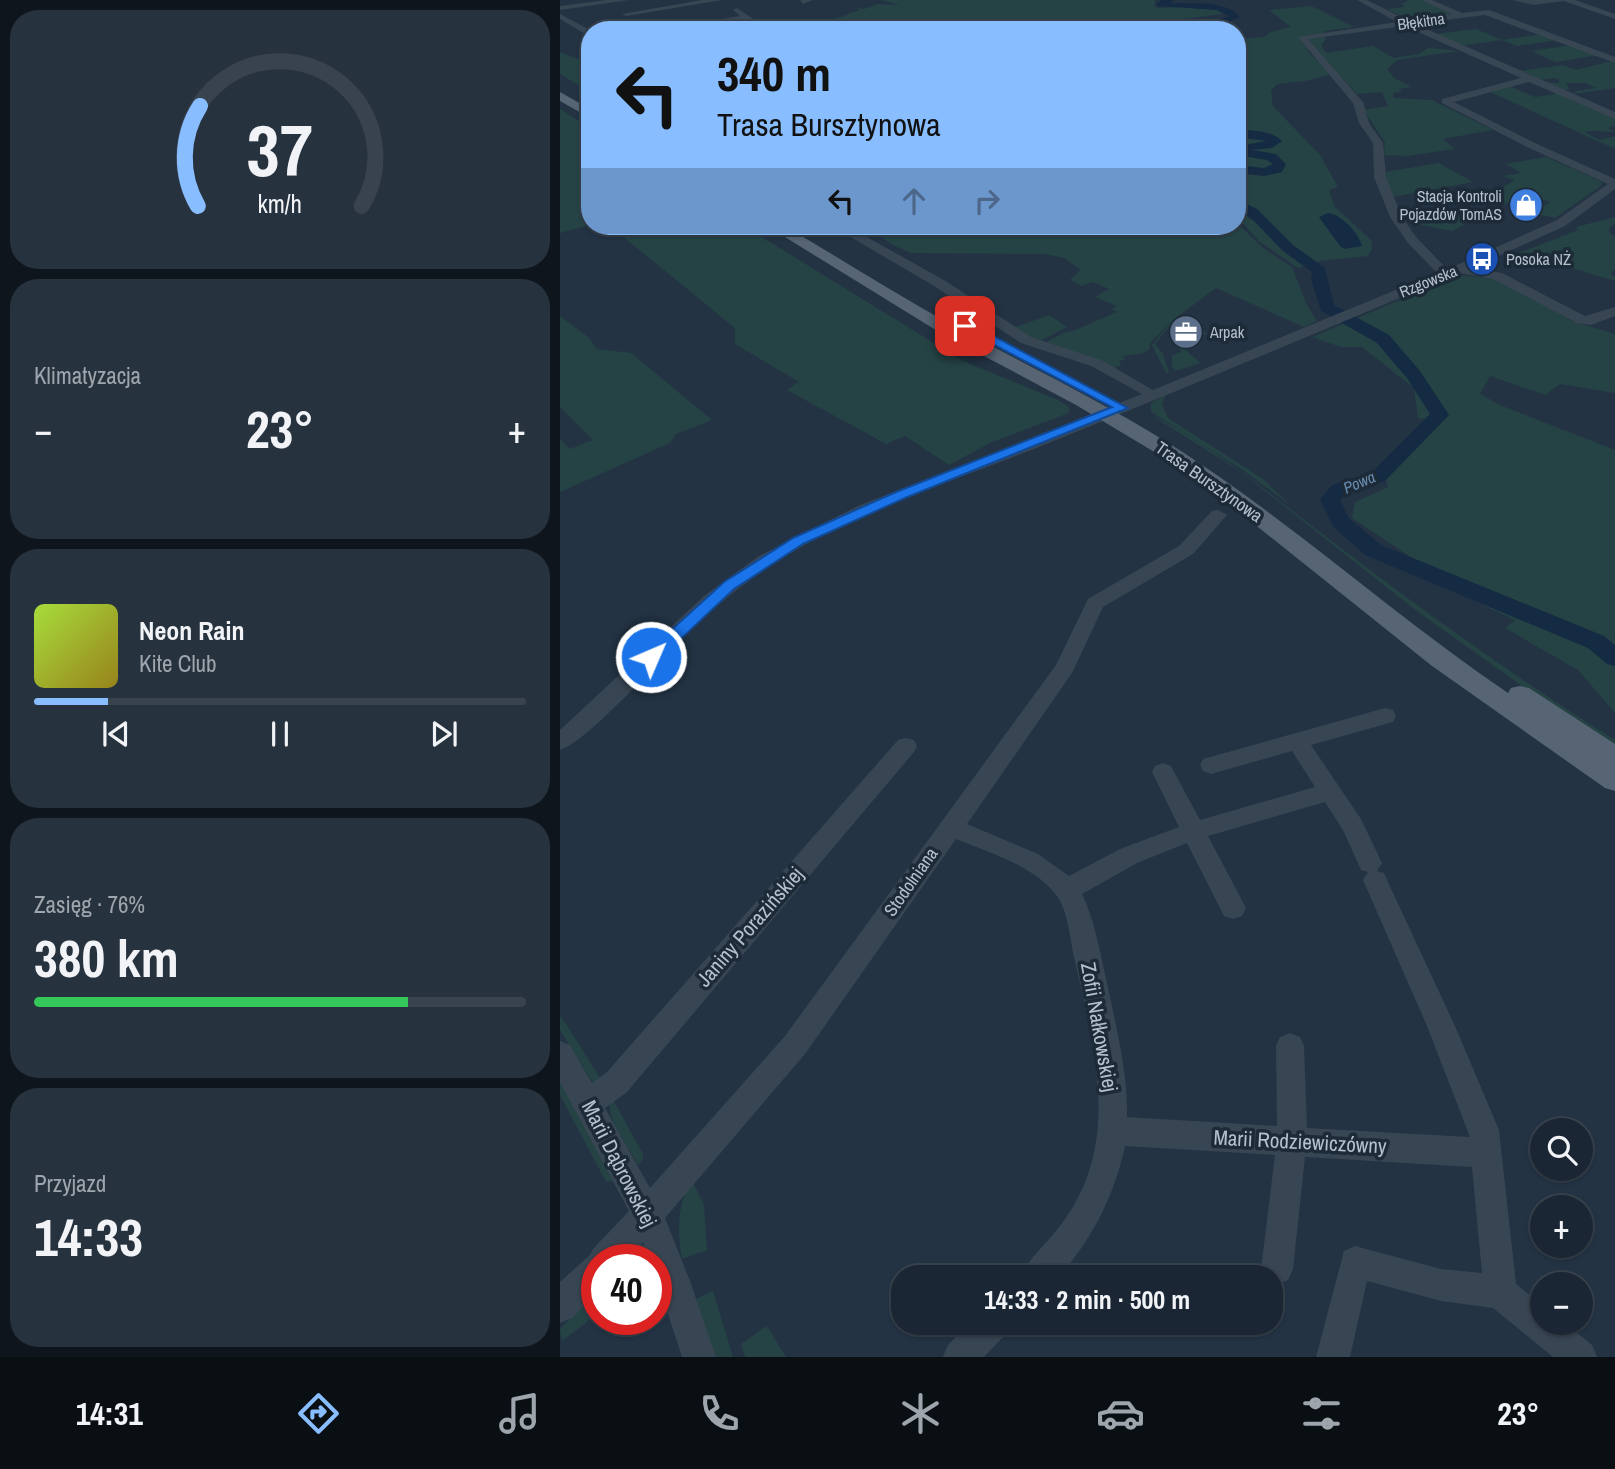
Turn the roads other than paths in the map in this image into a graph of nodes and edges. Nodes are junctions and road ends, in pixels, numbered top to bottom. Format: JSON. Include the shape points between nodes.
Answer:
{"nodes":[{"id":1,"x":625,"y":0,"type":"edge"},
{"id":2,"x":719,"y":0,"type":"edge"},
{"id":3,"x":1361,"y":0,"type":"edge"},
{"id":4,"x":1425,"y":0,"type":"edge"},
{"id":5,"x":1516,"y":0,"type":"edge"},
{"id":6,"x":1561,"y":0,"type":"edge"},
{"id":7,"x":1568,"y":0,"type":"edge"},
{"id":8,"x":607,"y":2,"type":"junction"},
{"id":9,"x":560,"y":8,"type":"edge"},
{"id":10,"x":626,"y":14,"type":"junction"},
{"id":11,"x":1461,"y":15,"type":"junction"},
{"id":12,"x":560,"y":16,"type":"edge"},
{"id":13,"x":748,"y":17,"type":"junction"},
{"id":14,"x":1615,"y":18,"type":"edge"},
{"id":15,"x":640,"y":21,"type":"edge"},
{"id":16,"x":722,"y":21,"type":"edge"},
{"id":17,"x":754,"y":21,"type":"edge"},
{"id":18,"x":1406,"y":23,"type":"junction"},
{"id":19,"x":581,"y":29,"type":"edge"},
{"id":20,"x":1615,"y":60,"type":"edge"},
{"id":21,"x":1530,"y":79,"type":"junction"},
{"id":22,"x":560,"y":87,"type":"edge"},
{"id":23,"x":560,"y":96,"type":"edge"},
{"id":24,"x":581,"y":99,"type":"edge"},
{"id":25,"x":581,"y":109,"type":"edge"},
{"id":26,"x":1615,"y":116,"type":"edge"},
{"id":27,"x":1615,"y":183,"type":"edge"},
{"id":28,"x":790,"y":235,"type":"edge"},
{"id":29,"x":809,"y":235,"type":"edge"},
{"id":30,"x":854,"y":235,"type":"edge"},
{"id":31,"x":1451,"y":271,"type":"junction"},
{"id":32,"x":1615,"y":312,"type":"edge"},
{"id":33,"x":1167,"y":385,"type":"junction"},
{"id":34,"x":1145,"y":390,"type":"junction"},
{"id":35,"x":1110,"y":409,"type":"junction"},
{"id":36,"x":1218,"y":515,"type":"dead end"},
{"id":37,"x":1385,"y":716,"type":"dead end"},
{"id":38,"x":1297,"y":741,"type":"junction"},
{"id":39,"x":560,"y":743,"type":"edge"},
{"id":40,"x":906,"y":746,"type":"dead end"},
{"id":41,"x":1615,"y":758,"type":"edge"},
{"id":42,"x":1211,"y":765,"type":"dead end"},
{"id":43,"x":1163,"y":772,"type":"dead end"},
{"id":44,"x":1615,"y":780,"type":"edge"},
{"id":45,"x":1330,"y":792,"type":"junction"},
{"id":46,"x":950,"y":827,"type":"junction"},
{"id":47,"x":1194,"y":832,"type":"junction"},
{"id":48,"x":1067,"y":890,"type":"junction"},
{"id":49,"x":1233,"y":908,"type":"dead end"},
{"id":50,"x":1290,"y":1046,"type":"dead end"},
{"id":51,"x":560,"y":1055,"type":"edge"},
{"id":52,"x":589,"y":1103,"type":"junction"},
{"id":53,"x":1114,"y":1131,"type":"junction"},
{"id":54,"x":1292,"y":1142,"type":"junction"},
{"id":55,"x":1486,"y":1153,"type":"junction"},
{"id":56,"x":648,"y":1215,"type":"junction"},
{"id":57,"x":620,"y":1244,"type":"edge"},
{"id":58,"x":1047,"y":1265,"type":"edge"},
{"id":59,"x":1277,"y":1265,"type":"edge"},
{"id":60,"x":581,"y":1284,"type":"edge"},
{"id":61,"x":1500,"y":1292,"type":"junction"},
{"id":62,"x":560,"y":1306,"type":"edge"},
{"id":63,"x":981,"y":1335,"type":"edge"},
{"id":64,"x":699,"y":1357,"type":"edge"},
{"id":65,"x":960,"y":1357,"type":"edge"},
{"id":66,"x":1333,"y":1357,"type":"edge"},
{"id":67,"x":1580,"y":1357,"type":"edge"}],
"edges":[{"from":1,"to":8,"type":"street"},
{"from":2,"to":10,"type":"street"},
{"from":2,"to":13,"type":"street"},
{"from":3,"to":18,"type":"street"},
{"from":4,"to":11,"type":"street"},
{"from":5,"to":6,"type":"street"},
{"from":7,"to":14,"type":"street"},
{"from":8,"to":9,"type":"street"},
{"from":8,"to":10,"type":"street"},
{"from":10,"to":15,"type":"street"},
{"from":11,"to":18,"type":"street","name":"Błękitna"},
{"from":11,"to":20,"type":"street","name":"Błękitna","via":[[1493,13]]},
{"from":12,"to":19,"type":"street"},
{"from":13,"to":16,"type":"street"},
{"from":13,"to":17,"type":"street"},
{"from":18,"to":21,"type":"street"},
{"from":18,"to":31,"type":"street","name":"Błękitna","via":[[1302,37],[1358,102],[1364,123],[1378,143],[1380,177],[1396,217],[1440,270]]},
{"from":21,"to":26,"type":"street"},
{"from":21,"to":27,"type":"street","via":[[1445,101]]},
{"from":22,"to":24,"type":"main road"},
{"from":23,"to":25,"type":"main road"},
{"from":27,"to":31,"type":"street","name":"Rzgowska","via":[[1555,227]]},
{"from":28,"to":35,"type":"main road","name":"Trasa Bursztynowa","via":[[945,328]]},
{"from":29,"to":35,"type":"main road","name":"Trasa Bursztynowa"},
{"from":30,"to":34,"type":"street","via":[[1026,340],[1096,363]]},
{"from":31,"to":32,"type":"street","via":[[1497,276],[1582,320]]},
{"from":31,"to":33,"type":"street","name":"Rzgowska"},
{"from":33,"to":34,"type":"street"},
{"from":33,"to":35,"type":"street"},
{"from":34,"to":35,"type":"street"},
{"from":35,"to":39,"type":"street","via":[[828,526],[752,569],[681,627]]},
{"from":35,"to":41,"type":"main road","name":"Trasa Bursztynowa","via":[[1232,477],[1470,660]]},
{"from":35,"to":44,"type":"main road","name":"Trasa Bursztynowa","via":[[1234,498],[1441,660]]},
{"from":36,"to":46,"type":"street","name":"Stodolniana","via":[[1186,550],[1095,604],[1065,668]]},
{"from":37,"to":38,"type":"street"},
{"from":38,"to":42,"type":"street"},
{"from":38,"to":45,"type":"street"},
{"from":40,"to":52,"type":"street","name":"Janiny Porazińskiej","via":[[617,1082]]},
{"from":43,"to":47,"type":"street"},
{"from":45,"to":47,"type":"street"},
{"from":45,"to":55,"type":"street","via":[[1353,826],[1471,1097],[1484,1129]]},
{"from":46,"to":48,"type":"street","via":[[1016,853]]},
{"from":46,"to":56,"type":"street","name":"Stodolniana","via":[[795,1045]]},
{"from":47,"to":48,"type":"street","via":[[1138,851]]},
{"from":47,"to":49,"type":"street"},
{"from":48,"to":53,"type":"street","name":"Zofii Nałkowskiej","via":[[1087,954],[1110,1067]]},
{"from":50,"to":54,"type":"street"},
{"from":51,"to":52,"type":"street","name":"Marii Dąbrowskiej"},
{"from":52,"to":56,"type":"street","name":"Marii Dąbrowskiej"},
{"from":53,"to":54,"type":"street","name":"Marii Rodziewiczówny"},
{"from":53,"to":58,"type":"street","name":"Zofii Nałkowskiej","via":[[1100,1186],[1074,1233]]},
{"from":54,"to":55,"type":"street","name":"Marii Rodziewiczówny"},
{"from":54,"to":59,"type":"street"},
{"from":55,"to":61,"type":"street"},
{"from":56,"to":57,"type":"street","name":"Stodolniana"},
{"from":56,"to":64,"type":"street","name":"Marii Dąbrowskiej"},
{"from":60,"to":62,"type":"street"},
{"from":61,"to":66,"type":"street","via":[[1441,1285],[1354,1262]]},
{"from":61,"to":67,"type":"street"},
{"from":63,"to":65,"type":"street"}]}
